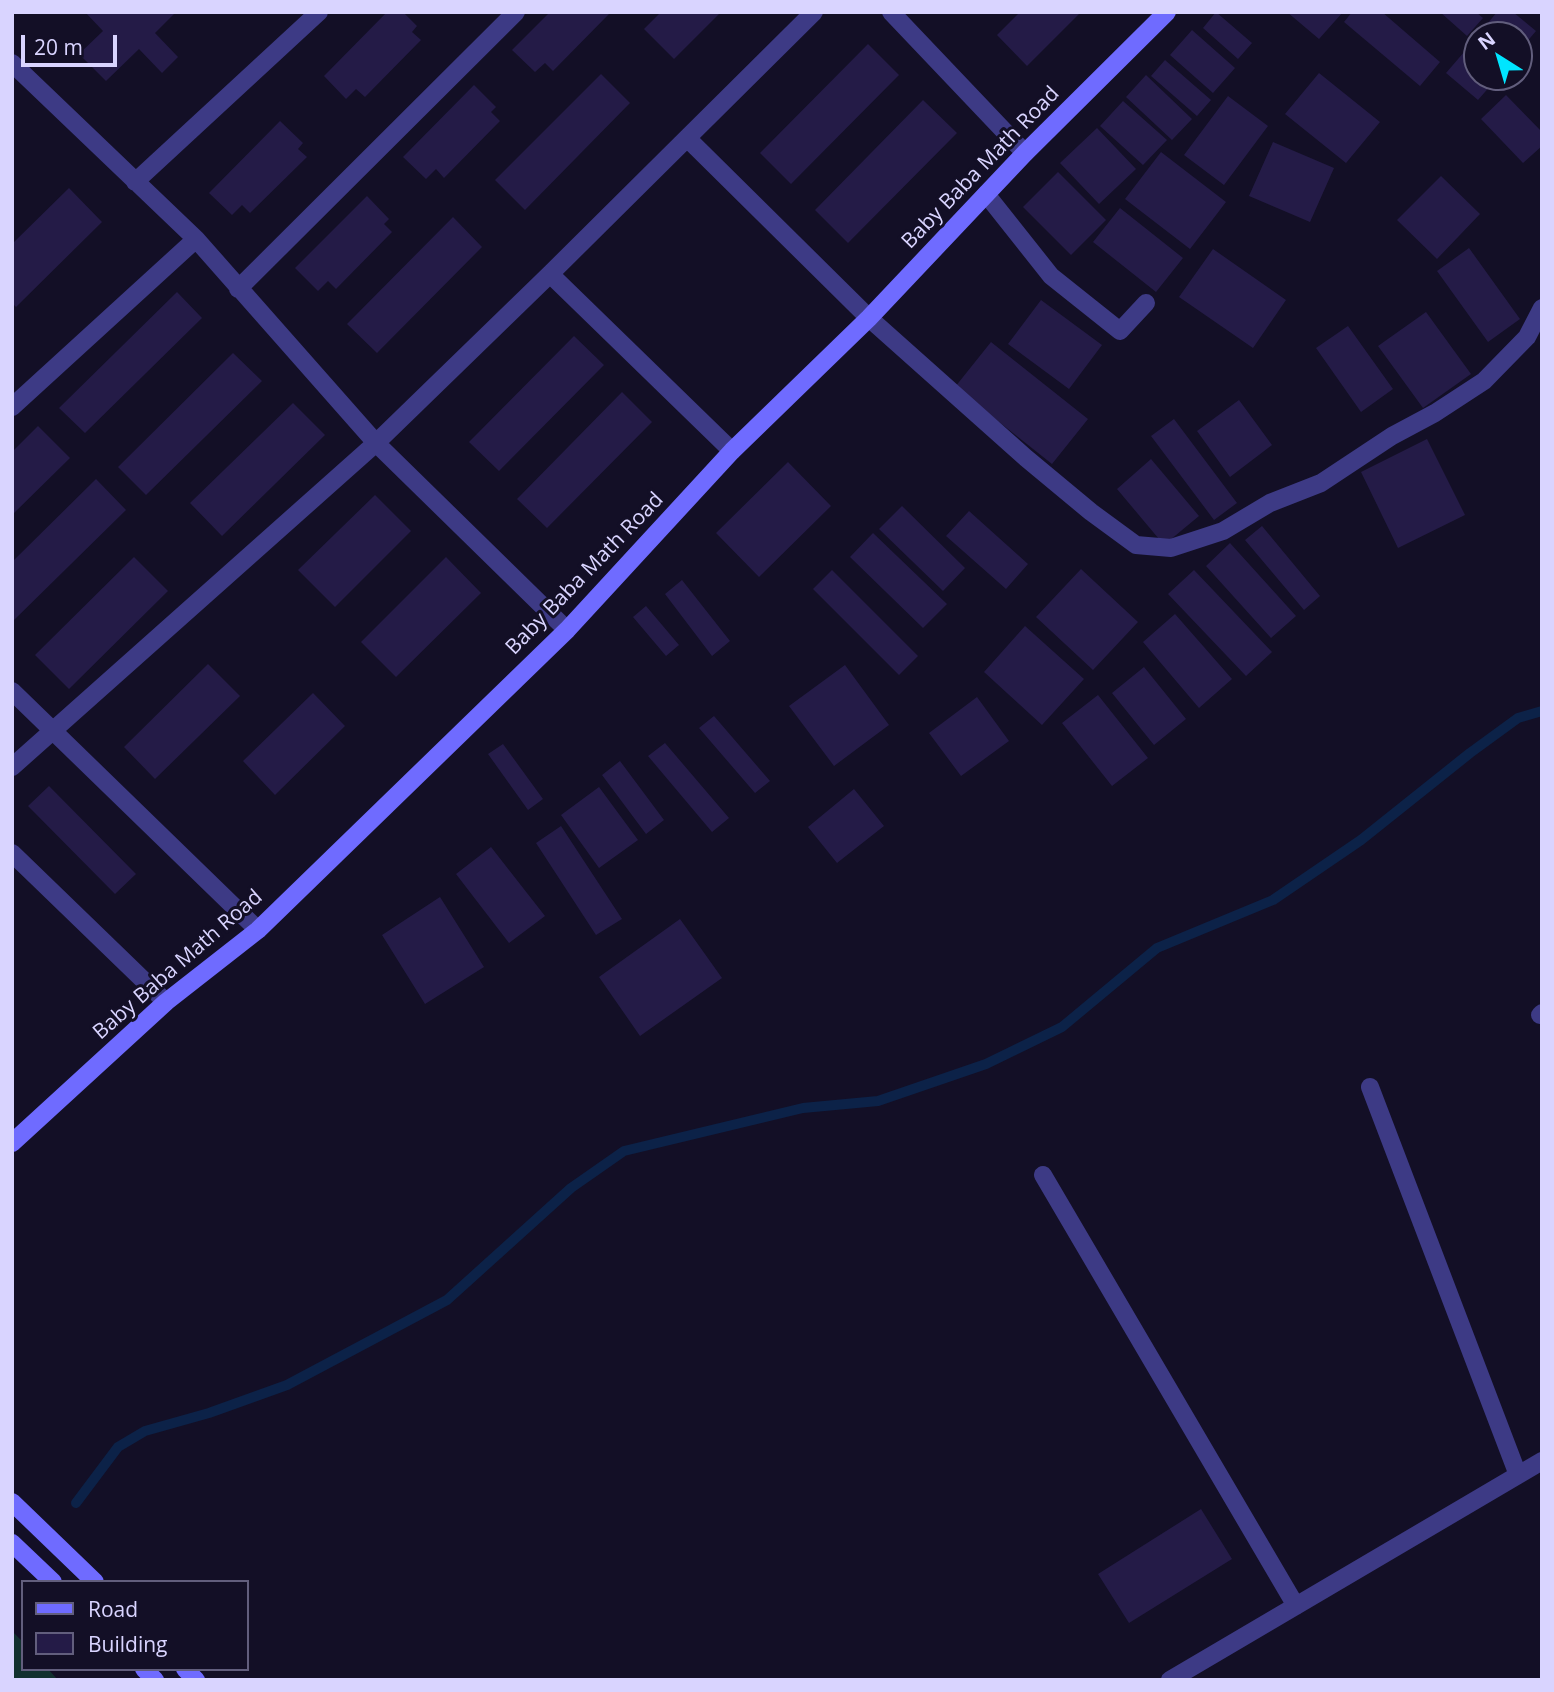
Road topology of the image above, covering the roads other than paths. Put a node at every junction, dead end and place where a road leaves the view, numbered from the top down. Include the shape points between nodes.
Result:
1 (319, 12) edge
2 (516, 12) edge
3 (814, 12) edge
4 (891, 12) edge
5 (1167, 12) edge
6 (12, 62) edge
7 (687, 138) junction
8 (1024, 153) junction
9 (135, 181) junction
10 (986, 194) junction
11 (196, 239) junction
12 (550, 274) junction
13 (238, 289) junction
14 (1146, 303) dead end
15 (1542, 308) edge
16 (869, 318) junction
17 (12, 407) edge
18 (376, 443) junction
19 (733, 451) junction
20 (567, 630) junction
21 (12, 691) edge
22 (54, 730) junction
23 (12, 767) edge
24 (12, 853) edge
25 (258, 930) junction
26 (166, 1002) junction
27 (1370, 1087) dead end
28 (15, 1136) edge
29 (1044, 1175) dead end
30 (1542, 1461) edge
31 (1518, 1475) junction
32 (12, 1502) edge
33 (12, 1543) edge
34 (50, 1580) edge
35 (93, 1580) edge
36 (1296, 1606) junction
37 (1170, 1680) edge

1 - 9 street
2 - 13 street
3 - 7 street
4 - 8 street
5 - 8 street, Baby Baba Math Road
6 - 9 street
7 - 12 street
7 - 16 street
8 - 10 street, Baby Baba Math Road
9 - 11 street
10 - 14 street via 1051,276 1120,331
10 - 16 street, Baby Baba Math Road
11 - 13 street
11 - 17 street
12 - 18 street
12 - 19 street
13 - 18 street
15 - 16 street via 1527,337 1484,381 1435,413 1321,483 1270,503 1223,531 1171,548 1136,545 1091,512
16 - 19 street, Baby Baba Math Road
18 - 20 street
18 - 22 street
19 - 20 street, Baby Baba Math Road
20 - 25 street, Baby Baba Math Road
21 - 22 street
22 - 23 street
22 - 25 street
24 - 26 street
25 - 26 street, Baby Baba Math Road
26 - 28 street, Baby Baba Math Road
27 - 31 street
29 - 36 street
30 - 31 street
31 - 36 street
32 - 35 street
33 - 34 street
36 - 37 street

